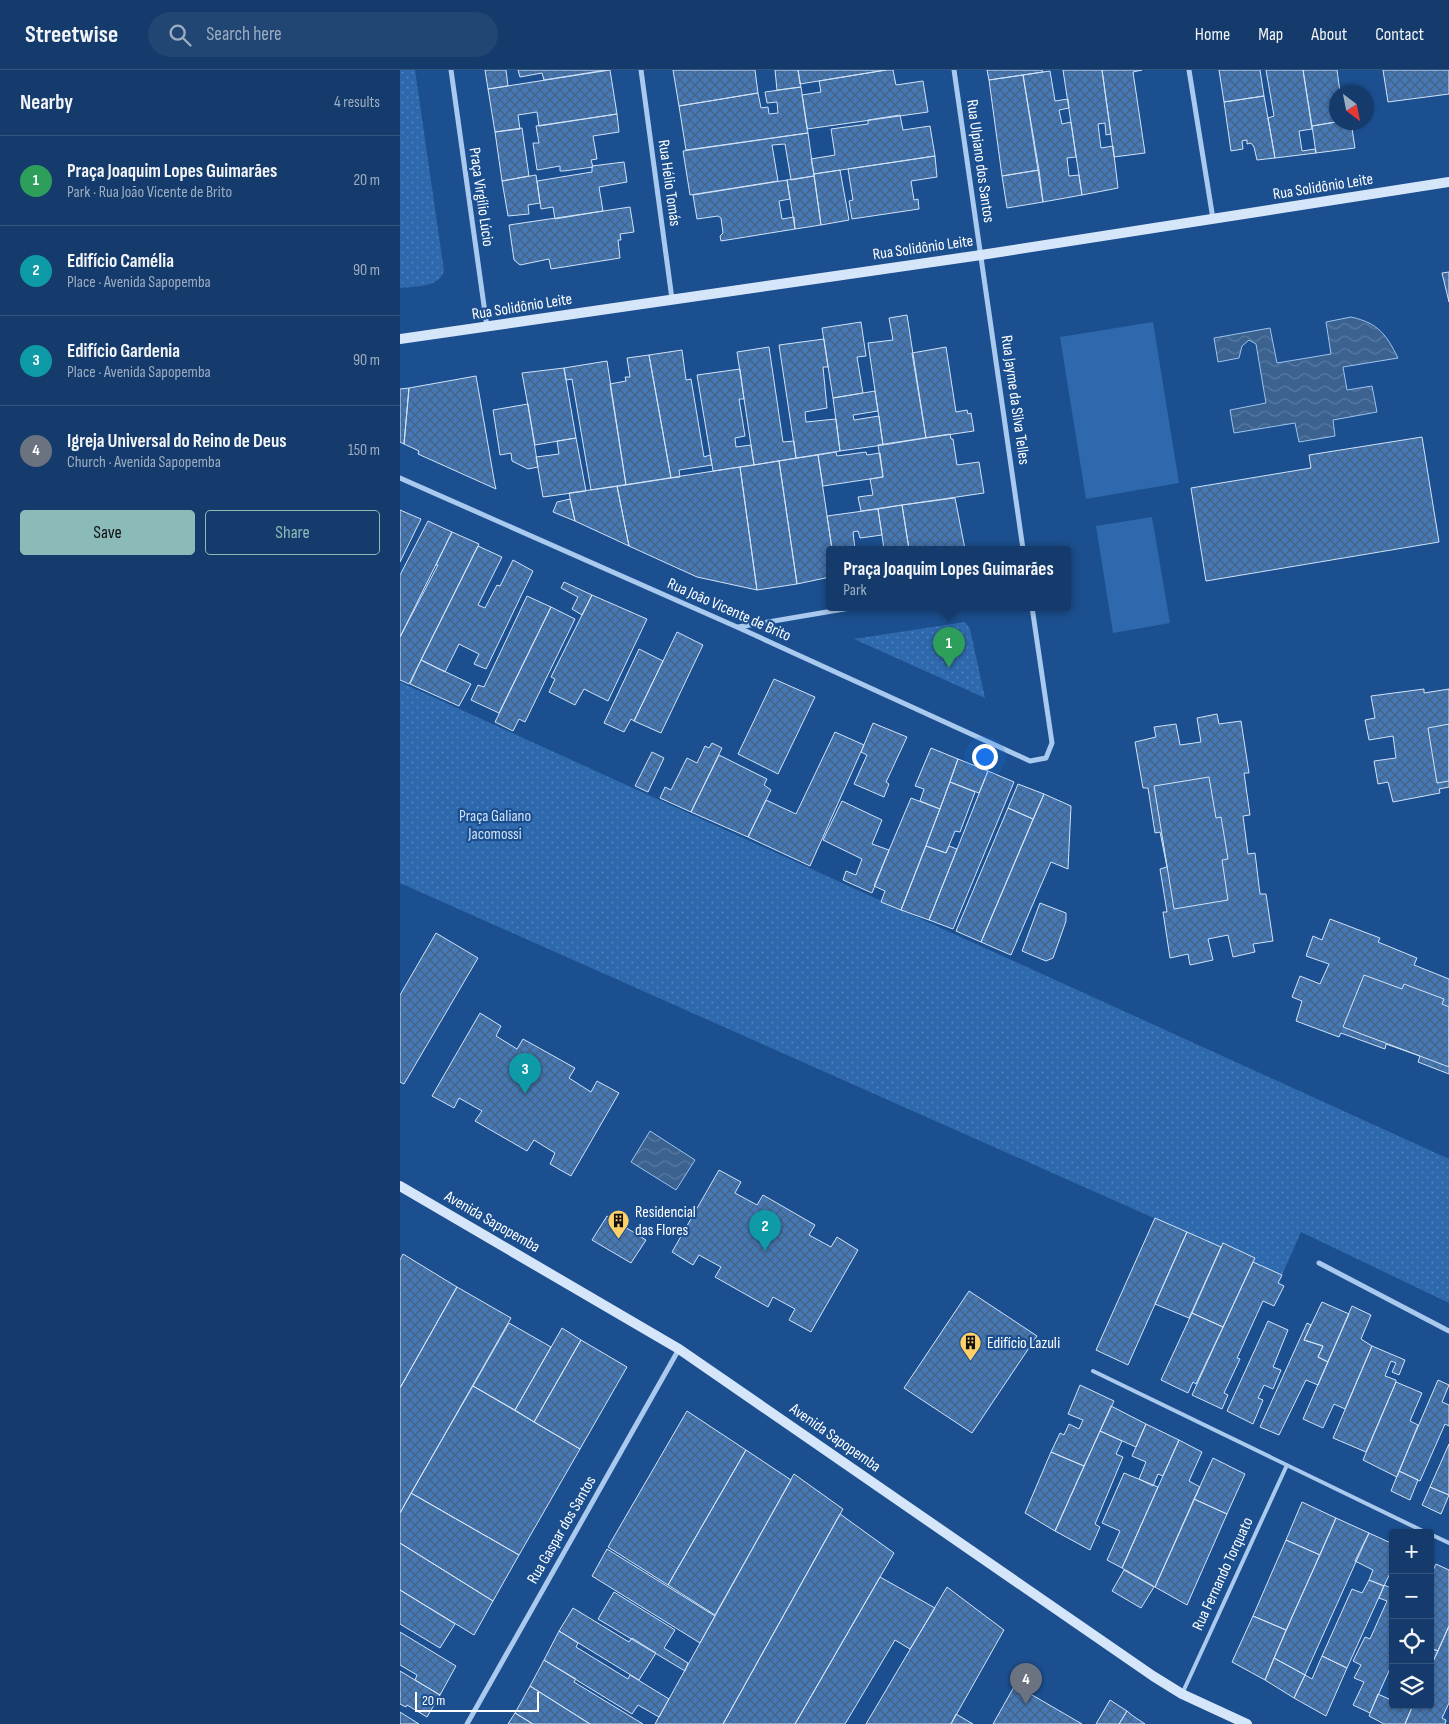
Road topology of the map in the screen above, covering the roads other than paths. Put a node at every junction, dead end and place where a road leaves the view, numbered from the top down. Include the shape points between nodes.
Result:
1 (451, 70) edge
2 (641, 70) edge
3 (954, 70) edge
4 (1189, 70) edge
5 (1449, 182) edge
6 (1212, 219) junction
7 (981, 255) junction
8 (672, 299) junction
9 (487, 327) junction
10 (400, 339) edge
11 (400, 478) edge
12 (1023, 546) edge
13 (832, 611) edge
14 (1033, 611) edge
15 (737, 627) junction
16 (400, 1186) edge
17 (1319, 1263) dead end
18 (1449, 1332) edge
19 (679, 1349) junction
20 (1093, 1371) dead end
21 (1287, 1465) junction
22 (1421, 1529) edge
23 (1434, 1536) edge
24 (1449, 1543) edge
25 (1182, 1694) junction
26 (466, 1724) edge
27 (1247, 1724) edge

1 - 9 street, Praça Virgílio Lúcio
2 - 8 street, Rua Hélio Tomás
3 - 7 street, Rua Ulpiano dos Santos
4 - 6 street
5 - 6 main road, Rua Solidônio Leite
6 - 7 main road, Rua Solidônio Leite
7 - 8 main road, Rua Solidônio Leite
7 - 12 street, Rua Jayme da Silva Telles
8 - 9 main road, Rua Solidônio Leite
9 - 10 main road, Rua Solidônio Leite
11 - 15 street, Rua João Vicente de Brito
13 - 15 street
14 - 15 street, Rua João Vicente de Brito via 1052,743 1046,758 1030,761
16 - 19 main road, Avenida Sapopemba
17 - 18 street
19 - 25 main road, Avenida Sapopemba
19 - 26 street, Rua Gaspar dos Santos
20 - 21 lane
21 - 22 lane
21 - 25 lane, Rua Fernando Torquato
23 - 24 lane
25 - 27 main road, Avenida Sapopemba

